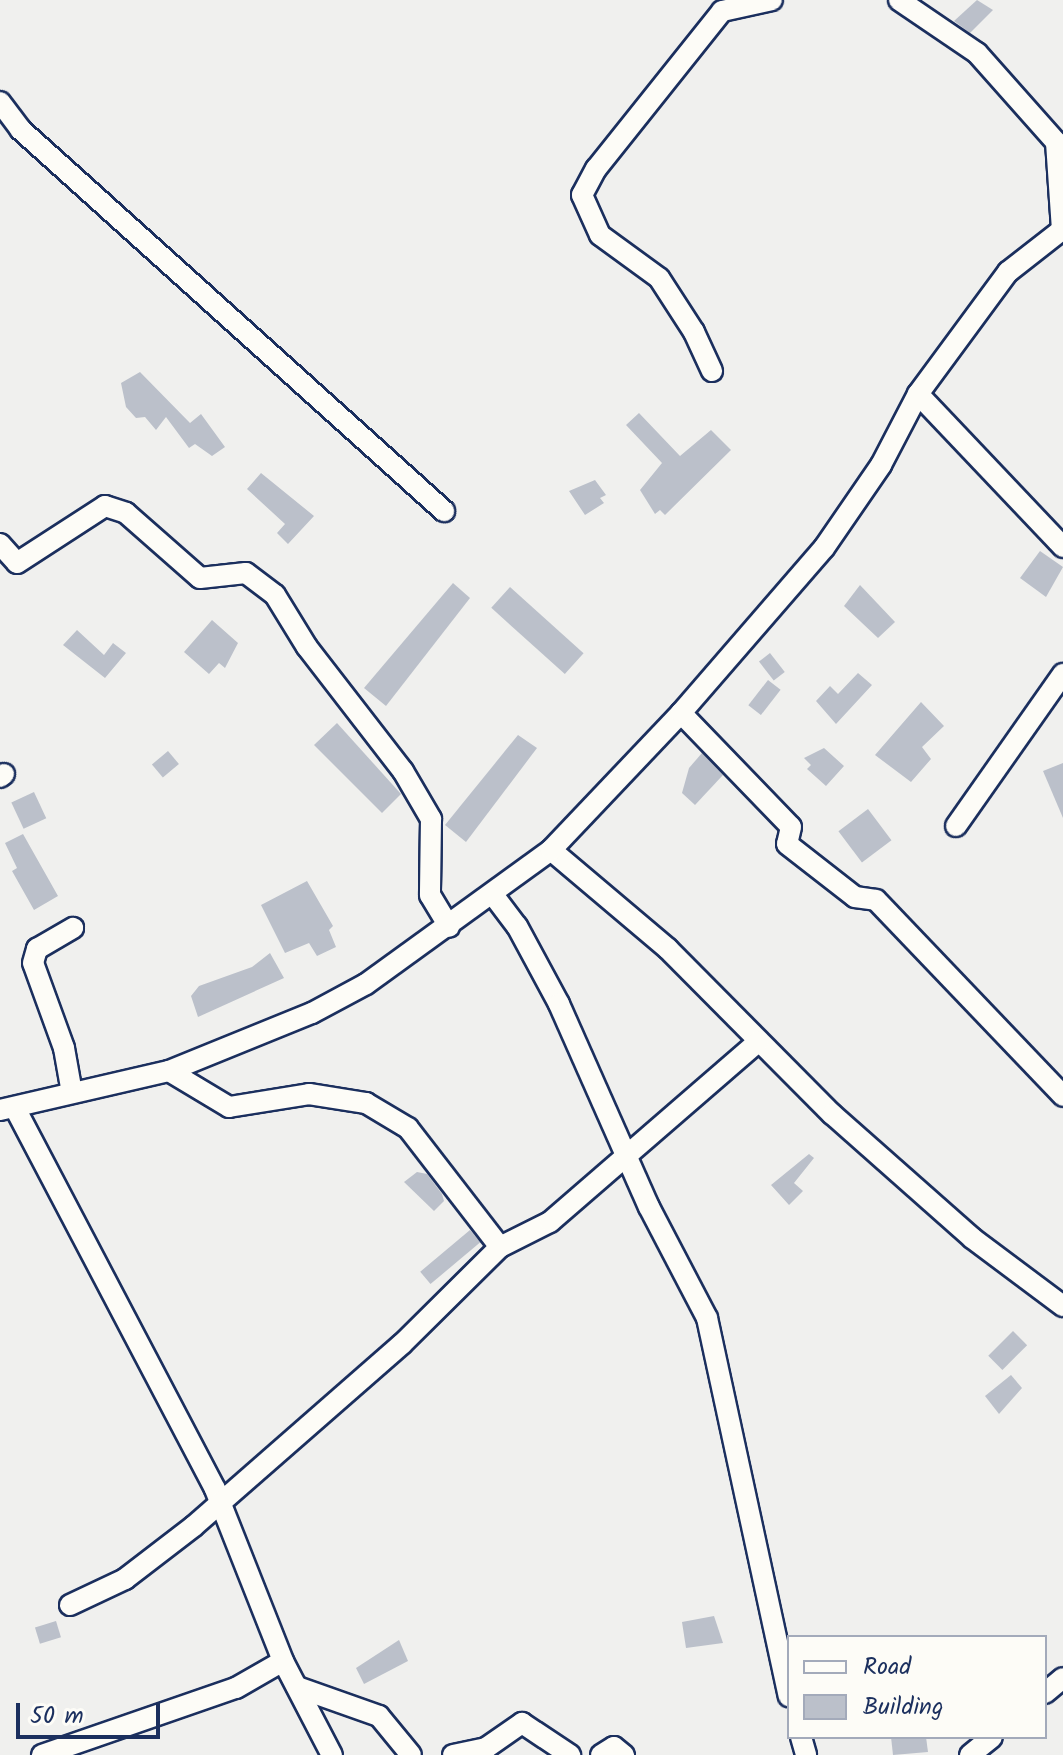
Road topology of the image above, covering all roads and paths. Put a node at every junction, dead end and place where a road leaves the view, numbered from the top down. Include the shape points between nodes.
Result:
1 (772, 0) edge
2 (904, 1) edge
3 (0, 102) edge
4 (1062, 229) edge
5 (712, 371) dead end
6 (918, 394) junction
7 (444, 511) dead end
8 (0, 544) edge
9 (1063, 547) edge
10 (1063, 674) edge
11 (681, 713) junction
12 (956, 826) dead end
13 (551, 850) junction
14 (494, 896) junction
15 (449, 927) junction
16 (73, 928) dead end
17 (759, 1041) junction
18 (169, 1071) junction
19 (72, 1093) junction
20 (1063, 1096) edge
21 (7, 1109) edge
22 (628, 1159) junction
23 (500, 1247) junction
24 (1063, 1306) edge
25 (221, 1503) junction
26 (70, 1605) dead end
27 (283, 1661) junction
28 (1063, 1678) edge
29 (297, 1687) junction
30 (787, 1687) edge
31 (1047, 1691) edge
32 (990, 1739) edge
33 (407, 1754) edge
34 (42, 1755) edge
35 (332, 1755) edge
36 (453, 1755) edge
37 (570, 1755) edge
38 (601, 1755) edge
39 (624, 1755) edge
40 (970, 1755) edge

1 - 5 street via 722,11 596,169 582,195 600,235 659,278
2 - 4 street via 977,53 1056,142
3 - 7 street via 20,129
4 - 6 street via 1008,272
6 - 9 street
6 - 11 street via 881,465 824,548
8 - 15 street via 17,563 105,506 126,513 200,578 246,573 275,595 307,647 403,771 431,819 430,895
10 - 12 street
11 - 13 street
11 - 20 street via 791,827 787,844 855,897 876,900
13 - 14 street
13 - 17 street via 668,949
14 - 15 street
14 - 22 street via 533,955
15 - 18 street via 366,984 312,1013
16 - 19 street via 37,949 33,963 64,1048
17 - 22 street
17 - 24 street via 832,1114 972,1238
18 - 19 street
18 - 23 street via 229,1107 309,1094 366,1103 408,1128
19 - 21 street
21 - 25 street
22 - 23 street via 550,1222
22 - 30 street via 707,1318
23 - 25 street via 402,1344
25 - 26 street via 125,1579
25 - 27 street
27 - 29 street
27 - 34 street via 236,1688
28 - 31 street
29 - 33 street via 379,1716
29 - 35 street
32 - 40 street
36 - 37 street via 486,1748 522,1723
38 - 39 street via 614,1747

